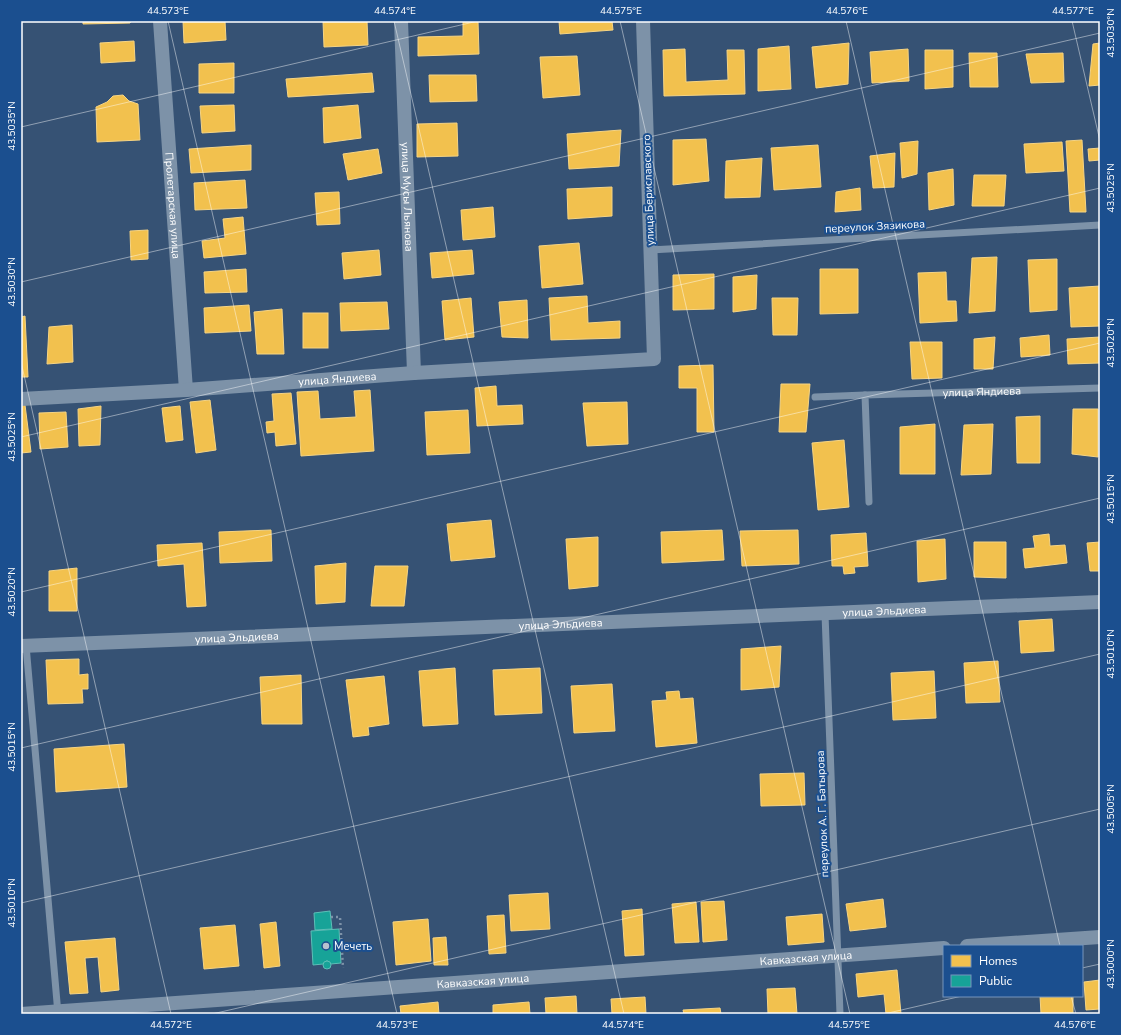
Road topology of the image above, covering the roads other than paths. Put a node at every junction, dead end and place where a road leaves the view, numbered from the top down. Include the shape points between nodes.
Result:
1 (160, 21) edge
2 (401, 21) edge
3 (643, 21) edge
4 (1100, 225) edge
5 (650, 250) junction
6 (654, 359) joint
7 (414, 373) junction
8 (1100, 388) edge
9 (186, 390) junction
10 (864, 395) junction
11 (815, 397) dead end
12 (21, 399) edge
13 (869, 502) dead end
14 (1100, 602) edge
15 (825, 614) junction
16 (24, 646) edge
17 (1100, 937) edge
18 (982, 945) edge
19 (943, 948) edge
20 (839, 955) junction
21 (58, 1013) edge
22 (21, 1014) edge
23 (840, 1014) edge

1 - 9 street, Пролетарская улица
2 - 7 street, улица Мусы Льянова
3 - 5 street, улица Бериславского
4 - 5 lane, переулок Зязикова
5 - 6 street, улица Бериславского
6 - 7 street, улица Яндиева
7 - 9 street, улица Яндиева
8 - 10 lane, улица Яндиева
9 - 12 street, улица Яндиева
10 - 11 lane, улица Яндиева
10 - 13 lane
14 - 15 street, улица Эльдиева
15 - 16 street, улица Эльдиева
15 - 20 lane, переулок А. Г. Батырова
16 - 21 lane
17 - 18 street
19 - 20 street, Кавказская улица
20 - 21 street, Кавказская улица
20 - 23 lane, переулок А. Г. Батырова
21 - 22 street, Кавказская улица

